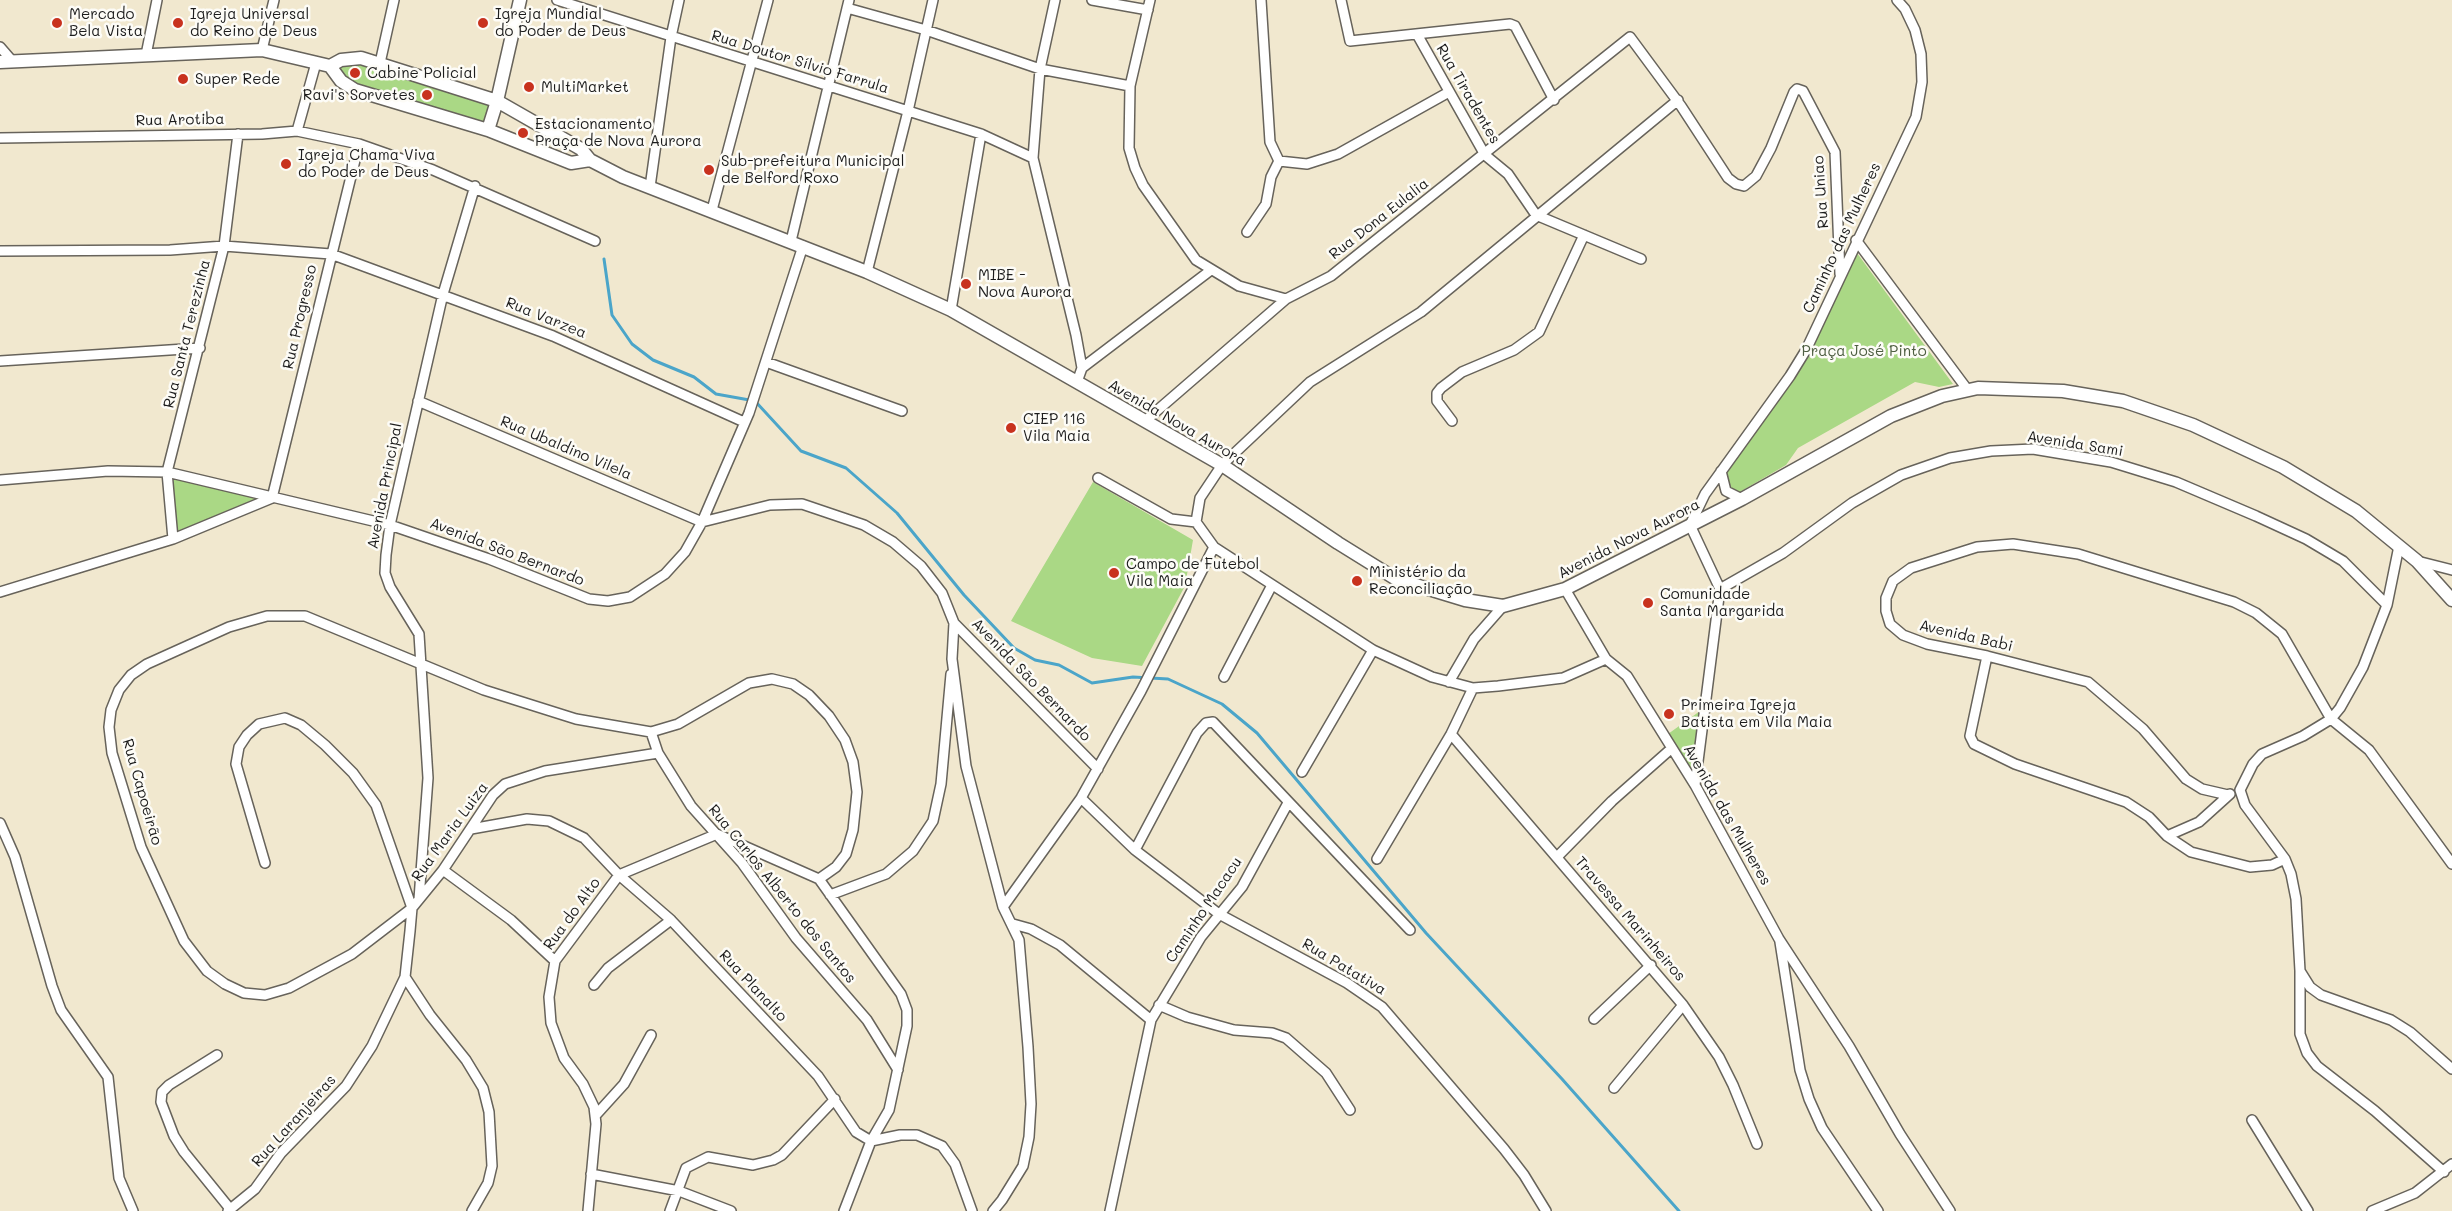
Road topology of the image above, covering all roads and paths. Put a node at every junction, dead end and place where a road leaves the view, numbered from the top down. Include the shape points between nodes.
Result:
1 (157, 0) edge
2 (274, 0) edge
3 (394, 0) edge
4 (519, 0) edge
5 (556, 0) edge
6 (679, 0) edge
7 (768, 0) edge
8 (933, 0) edge
9 (1055, 0) edge
10 (1092, 0) edge
11 (1260, 0) edge
12 (1341, 0) edge
13 (1897, 0) edge
14 (848, 4) edge
15 (1149, 5) edge
16 (926, 30) junction
17 (1418, 36) junction
18 (671, 37) junction
19 (0, 47) edge
20 (262, 50) junction
21 (146, 56) junction
22 (6, 62) edge
23 (316, 63) junction
24 (380, 63) junction
25 (753, 64) junction
26 (330, 66) junction
27 (1040, 69) junction
28 (1130, 86) junction
29 (830, 88) junction
30 (1449, 92) junction
31 (1554, 100) junction
32 (1678, 100) junction
33 (498, 101) junction
34 (908, 111) junction
35 (488, 130) junction
36 (297, 131) junction
37 (981, 134) junction
38 (238, 135) junction
39 (0, 138) edge
40 (359, 144) junction
41 (1485, 155) junction
42 (1033, 158) junction
43 (590, 160) junction
44 (1278, 161) junction
45 (475, 186) junction
46 (650, 187) junction
47 (712, 210) junction
48 (1536, 215) junction
49 (1247, 232) dead end
50 (1584, 235) junction
51 (1856, 240) junction
52 (595, 241) dead end
53 (797, 244) junction
54 (224, 246) junction
55 (0, 251) edge
56 (331, 254) junction
57 (1641, 259) dead end
58 (1211, 270) junction
59 (867, 272) junction
60 (1840, 274) junction
61 (443, 294) junction
62 (1286, 299) junction
63 (951, 310) junction
64 (200, 348) junction
65 (0, 361) edge
66 (766, 362) junction
67 (1082, 368) junction
68 (1077, 382) junction
69 (1967, 389) junction
70 (418, 401) junction
71 (902, 411) dead end
72 (1145, 421) junction
73 (1452, 421) dead end
74 (744, 422) junction
75 (1222, 465) junction
76 (1721, 471) junction
77 (167, 472) junction
78 (1098, 478) dead end
79 (0, 480) edge
80 (272, 498) junction
81 (1742, 499) junction
82 (702, 522) junction
83 (1196, 522) junction
84 (390, 525) junction
85 (1690, 525) junction
86 (173, 539) junction
87 (2399, 546) junction
88 (1214, 547) junction
89 (2417, 561) junction
90 (2452, 570) edge
91 (1272, 585) junction
92 (1565, 589) junction
93 (1720, 589) junction
94 (0, 592) edge
95 (2452, 600) edge
96 (2387, 605) junction
97 (1503, 606) junction
98 (954, 622) junction
99 (1373, 650) junction
100 (1987, 656) junction
101 (952, 659) junction
102 (1606, 659) junction
103 (419, 665) junction
104 (1224, 677) dead end
105 (1449, 682) junction
106 (1473, 688) junction
107 (2331, 719) junction
108 (651, 732) junction
109 (1451, 734) junction
110 (1672, 748) junction
111 (658, 753) junction
112 (1098, 769) junction
113 (1302, 772) dead end
114 (1695, 785) junction
115 (2240, 789) junction
116 (2228, 795) junction
117 (1082, 798) junction
118 (1288, 803) junction
119 (0, 824) edge
120 (471, 829) junction
121 (717, 834) junction
122 (2167, 836) junction
123 (1135, 850) junction
124 (1557, 857) junction
125 (1377, 859) dead end
126 (2285, 859) junction
127 (265, 863) dead end
128 (2452, 864) edge
129 (443, 870) junction
130 (619, 875) junction
131 (819, 879) junction
132 (830, 895) junction
133 (419, 899) junction
134 (412, 908) junction
135 (1004, 908) junction
136 (1219, 914) junction
137 (671, 920) junction
138 (1013, 924) junction
139 (1410, 930) dead end
140 (1779, 939) junction
141 (555, 961) junction
142 (1651, 965) junction
143 (2300, 971) junction
144 (405, 977) junction
145 (594, 985) dead end
146 (1159, 1005) junction
147 (1683, 1005) junction
148 (1594, 1019) dead end
149 (1151, 1020) junction
150 (651, 1035) dead end
151 (217, 1055) dead end
152 (2452, 1069) edge
153 (898, 1070) junction
154 (1614, 1088) dead end
155 (835, 1099) junction
156 (1350, 1110) dead end
157 (595, 1116) junction
158 (2252, 1120) dead end
159 (872, 1141) junction
160 (1757, 1144) dead end
161 (2452, 1164) edge
162 (2444, 1172) junction
163 (591, 1173) junction
164 (679, 1191) junction
165 (230, 1210) edge
166 (133, 1211) edge
167 (472, 1211) edge
168 (588, 1211) edge
169 (670, 1211) edge
170 (731, 1211) edge
171 (844, 1211) edge
172 (972, 1211) edge
173 (993, 1211) edge
174 (1110, 1211) edge
175 (1546, 1211) edge
176 (1878, 1211) edge
177 (1950, 1211) edge
178 (2308, 1211) edge
179 (2372, 1211) edge

1 - 21 street
2 - 20 street
3 - 24 street
4 - 33 street
5 - 18 street, Rua Doutor Sílvio Farrula
6 - 18 street
7 - 25 street
8 - 16 street
9 - 27 street
10 - 15 street
11 - 44 street via 1270,142
12 - 17 street via 1350,42
13 - 51 street, Caminho das Mulheres via 1915,30 1922,82 1916,117
14 - 16 street
14 - 29 street, Avenida São Bernardo
15 - 28 street
16 - 27 street
16 - 34 street
17 - 30 street, Rua Tiradentes
17 - 31 street via 1512,25
18 - 25 street, Rua Doutor Sílvio Farrula
18 - 46 street
19 - 22 street
20 - 21 street, Avenida Nova Aurora
20 - 23 street, Avenida Nova Aurora
21 - 22 street, Avenida Nova Aurora
23 - 26 street, Avenida Nova Aurora
23 - 36 street
24 - 26 street, Avenida Nova Aurora via 351,58
24 - 33 street, Avenida Nova Aurora
25 - 29 street, Rua Doutor Sílvio Farrula
25 - 47 street
26 - 35 street, Avenida Nova Aurora via 341,81 355,90
27 - 28 street
27 - 42 street
28 - 58 street via 1129,148 1135,168 1196,260
29 - 34 street, Rua Doutor Sílvio Farrula
29 - 53 street, Avenida São Bernardo
30 - 41 street, Rua Tiradentes
30 - 44 street via 1338,154 1307,164
31 - 32 street, Rua Dona Eulalia via 1630,37
31 - 41 street, Rua Dona Eulalia
32 - 48 street
32 - 60 street, Rua Uniao via 1728,178 1744,186 1756,176 1772,148 1794,92 1800,89 1835,152
33 - 35 street
33 - 43 street, Avenida Nova Aurora via 581,149
34 - 37 street, Rua Doutor Sílvio Farrula
34 - 59 street
35 - 43 street, Avenida Nova Aurora via 571,163
36 - 38 street, Rua Arotiba
36 - 40 street, Rua Arotiba
37 - 42 street, Rua Doutor Sílvio Farrula
37 - 63 street
38 - 39 street, Rua Arotiba
38 - 54 street, Rua Santa Terezinha
40 - 45 street, Rua Arotiba
40 - 56 street, Rua Progresso
41 - 48 street, Rua Tiradentes via 1508,174
41 - 62 street, Rua Dona Eulalia via 1331,276
42 - 67 street
43 - 46 street, Avenida Nova Aurora
44 - 49 street via 1270,177 1266,204
45 - 52 street, Rua Arotiba
45 - 61 street, Avenida Principal
46 - 47 street, Avenida Nova Aurora
47 - 53 street, Avenida Nova Aurora
48 - 50 street
48 - 75 street via 1420,312 1310,382
50 - 57 street
50 - 73 street via 1539,332 1514,350 1462,372 1437,393 1437,401
51 - 60 street, Caminho das Mulheres
51 - 69 street
53 - 59 street, Avenida Nova Aurora
53 - 66 street, Avenida São Bernardo
54 - 55 street, Rua Varzea
54 - 56 street, Rua Varzea
54 - 64 street, Rua Santa Terezinha
56 - 61 street, Rua Varzea
56 - 80 street, Rua Progresso
58 - 62 street via 1239,286
58 - 67 street
59 - 63 street, Avenida Nova Aurora
60 - 76 street, Caminho das Mulheres via 1822,319 1790,376
61 - 70 street, Avenida Principal
61 - 74 street, Rua Varzea via 553,336
62 - 72 street, Rua Dona Eulalia
63 - 68 street, Avenida Nova Aurora
64 - 65 street
64 - 77 street, Rua Santa Terezinha
66 - 71 street
66 - 74 street, Avenida São Bernardo
67 - 68 street
68 - 72 street, Avenida Nova Aurora
69 - 81 street, Avenida Nova Aurora via 1891,416
69 - 87 street, Avenida Nova Aurora via 2063,391 2123,401 2193,425 2312,484 2356,511
70 - 82 street, Rua Ubaldino Vilela
70 - 84 street, Avenida Principal
72 - 75 street, Avenida Nova Aurora
74 - 82 street, Avenida São Bernardo
75 - 83 street via 1200,498
75 - 97 street, Avenida Nova Aurora via 1396,579 1465,600
76 - 81 street via 1726,491
76 - 85 street, Caminho das Mulheres
77 - 79 street, Avenida São Bernardo via 108,471
77 - 80 street, Avenida São Bernardo
77 - 86 street, Rua Santa Terezinha
78 - 83 street via 1171,519
80 - 84 street, Avenida São Bernardo
80 - 86 street
81 - 85 street, Avenida Nova Aurora
82 - 84 street, Avenida São Bernardo via 685,552 664,574 630,597 608,601 589,599
82 - 98 street, Avenida São Bernardo via 770,505 802,504 832,513 893,542 907,554 942,593
83 - 88 street
84 - 103 street, Avenida Principal via 385,573 419,634
85 - 92 street, Avenida Nova Aurora
85 - 93 street
86 - 94 street
87 - 89 street, Avenida Nova Aurora
87 - 96 street
88 - 91 street
88 - 112 street
89 - 90 street
89 - 95 street, Avenida Nova Aurora
91 - 99 street
91 - 104 street
92 - 97 street, Avenida Nova Aurora
92 - 102 street, Avenida das Mulheres
93 - 96 street, Avenida Sami via 1784,553 1852,503 1901,475 1950,458 2033,449 2110,462 2176,482 2256,516 2343,561
93 - 114 street
96 - 107 street via 2362,667
97 - 105 street via 1474,639
98 - 101 street
98 - 112 street, Avenida São Bernardo
99 - 105 street
99 - 113 street
100 - 107 street, Avenida Babi via 1927,644 1904,635 1890,624 1886,598 1893,581 1911,568 1977,547 2013,544 2078,554 2234,602 2256,613 2282,634
100 - 116 street, Avenida Babi via 2088,682 2142,729 2186,779 2202,789
100 - 122 street via 1971,741 2015,764 2140,810
101 - 132 street via 941,784 933,821 913,851 886,874
101 - 135 street via 966,766
102 - 106 street via 1563,678
102 - 110 street, Avenida das Mulheres via 1626,676
103 - 108 street, Rua Capoeirão via 576,719
103 - 133 street, Avenida Principal via 428,778
103 - 134 street, Rua Capoeirão via 324,622 305,616 267,615 229,627 131,675 119,690 109,727 112,753 141,847 171,917 207,971 225,984 244,993 265,995 289,988 352,954
105 - 106 street
106 - 109 street
107 - 115 street via 2262,754
107 - 128 street via 2369,750
108 - 111 street, Rua Carlos Alberto dos Santos
108 - 131 street via 678,724 749,683 772,679 793,684 809,695 845,740 857,792 854,830 846,854
109 - 124 street, Travessa Marinheiros
109 - 125 street
110 - 114 street, Avenida das Mulheres
110 - 124 street
111 - 120 street, Rua Maria Luiza via 520,778 492,795
111 - 121 street, Rua Carlos Alberto dos Santos via 692,806
112 - 117 street
114 - 140 street, Avenida das Mulheres
115 - 116 street
115 - 126 street via 2245,805
116 - 122 street via 2199,822
117 - 123 street, Rua Patativa
117 - 135 street
118 - 123 street via 1220,727 1206,723
118 - 136 street, Caminho Macacu via 1242,886
118 - 139 street
119 - 166 street via 15,857 61,1010 108,1077 119,1179
120 - 129 street, Rua Maria Luiza
120 - 130 street, Rua Planalto via 527,819 549,821 584,838
121 - 130 street, Rua do Alto
121 - 131 street
121 - 153 street, Rua Carlos Alberto dos Santos via 796,938 867,1020
122 - 126 street via 2191,852 2250,867
123 - 136 street, Rua Patativa
124 - 142 street, Travessa Marinheiros
126 - 143 street via 2296,899
127 - 134 street via 236,764 239,747 259,724 285,718 326,745 376,805
129 - 133 street, Rua Maria Luiza
129 - 141 street via 511,920
130 - 137 street, Rua Planalto
130 - 141 street, Rua do Alto
131 - 132 street
132 - 153 street via 901,994 907,1026
133 - 134 street, Rua Maria Luiza
134 - 144 street, Rua Laranjeiras
135 - 138 street
136 - 146 street, Caminho Macacu
136 - 175 street, Rua Patativa via 1347,982 1382,1007 1524,1175
137 - 145 street via 613,963
137 - 155 street, Rua Planalto via 818,1076
138 - 149 street via 1031,928 1060,945
138 - 173 street via 1022,955 1031,1104 1029,1137 1023,1166
140 - 176 street, Avenida das Mulheres via 1800,1070 1809,1099 1822,1128
140 - 177 street, Avenida das Mulheres
141 - 157 street, Rua do Alto via 549,997 551,1023 564,1058 583,1084
142 - 147 street, Travessa Marinheiros
142 - 148 street
143 - 152 street via 2310,987 2321,995 2391,1020
143 - 162 street via 2300,1034 2307,1053 2317,1066
144 - 165 street, Rua Laranjeiras via 372,1046 346,1086 282,1153 255,1189
144 - 167 street via 483,1088 493,1141 492,1166 488,1183
146 - 149 street, Caminho Macacu
146 - 156 street via 1234,1030 1286,1038 1326,1073
147 - 154 street
147 - 160 street, Travessa Marinheiros via 1719,1057
149 - 174 street, Caminho Macacu
150 - 157 street via 624,1084
151 - 165 street via 169,1085 162,1092 161,1102 184,1152
153 - 159 street via 889,1110
155 - 159 street, Rua Planalto via 856,1132
155 - 164 street via 782,1155 753,1165 708,1157 686,1168
157 - 163 street, Rua do Alto
158 - 178 street
159 - 171 street
159 - 172 street via 917,1135 942,1146 955,1164
161 - 162 street
162 - 179 street via 2415,1193
163 - 164 street
163 - 168 street, Rua do Alto
164 - 169 street
164 - 170 street

